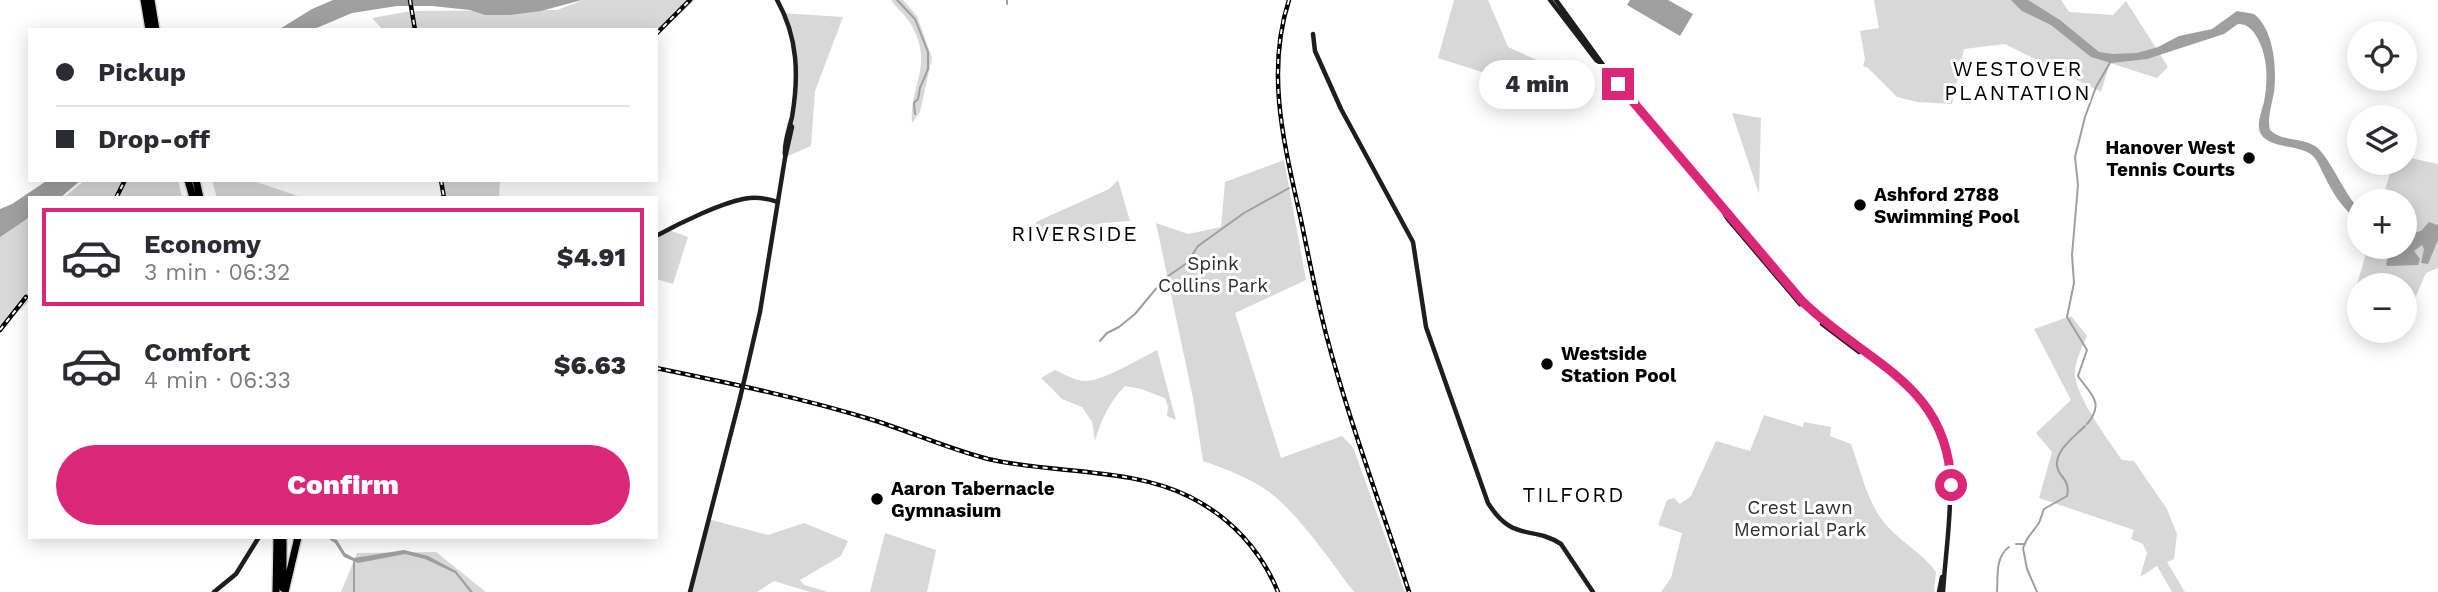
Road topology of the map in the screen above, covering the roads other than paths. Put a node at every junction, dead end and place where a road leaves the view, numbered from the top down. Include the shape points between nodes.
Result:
1 (144, 0) edge
2 (150, 0) edge
3 (777, 0) edge
4 (1550, 0) edge
5 (1556, 0) edge
6 (149, 28) edge
7 (156, 28) edge
8 (1313, 34) dead end
9 (1601, 63) junction
10 (778, 202) junction
11 (658, 235) edge
12 (258, 539) edge
13 (274, 539) edge
14 (283, 539) edge
15 (297, 539) edge
16 (214, 592) edge
17 (275, 592) edge
18 (284, 592) edge
19 (690, 592) edge
20 (1593, 592) edge
21 (1941, 592) edge

1 - 6 highway
2 - 7 highway
3 - 10 main road via 796,55 796,86
4 - 9 main road
5 - 9 main road
8 - 20 main road via 1315,51 1337,101 1413,242 1426,327 1488,503 1513,529 1561,544
9 - 21 main road via 1809,308 1921,398 1943,439 1951,475
10 - 11 main road via 740,200
10 - 19 main road, bridge via 760,312
12 - 16 main road via 236,575
13 - 17 highway
14 - 18 highway
15 - 18 highway

